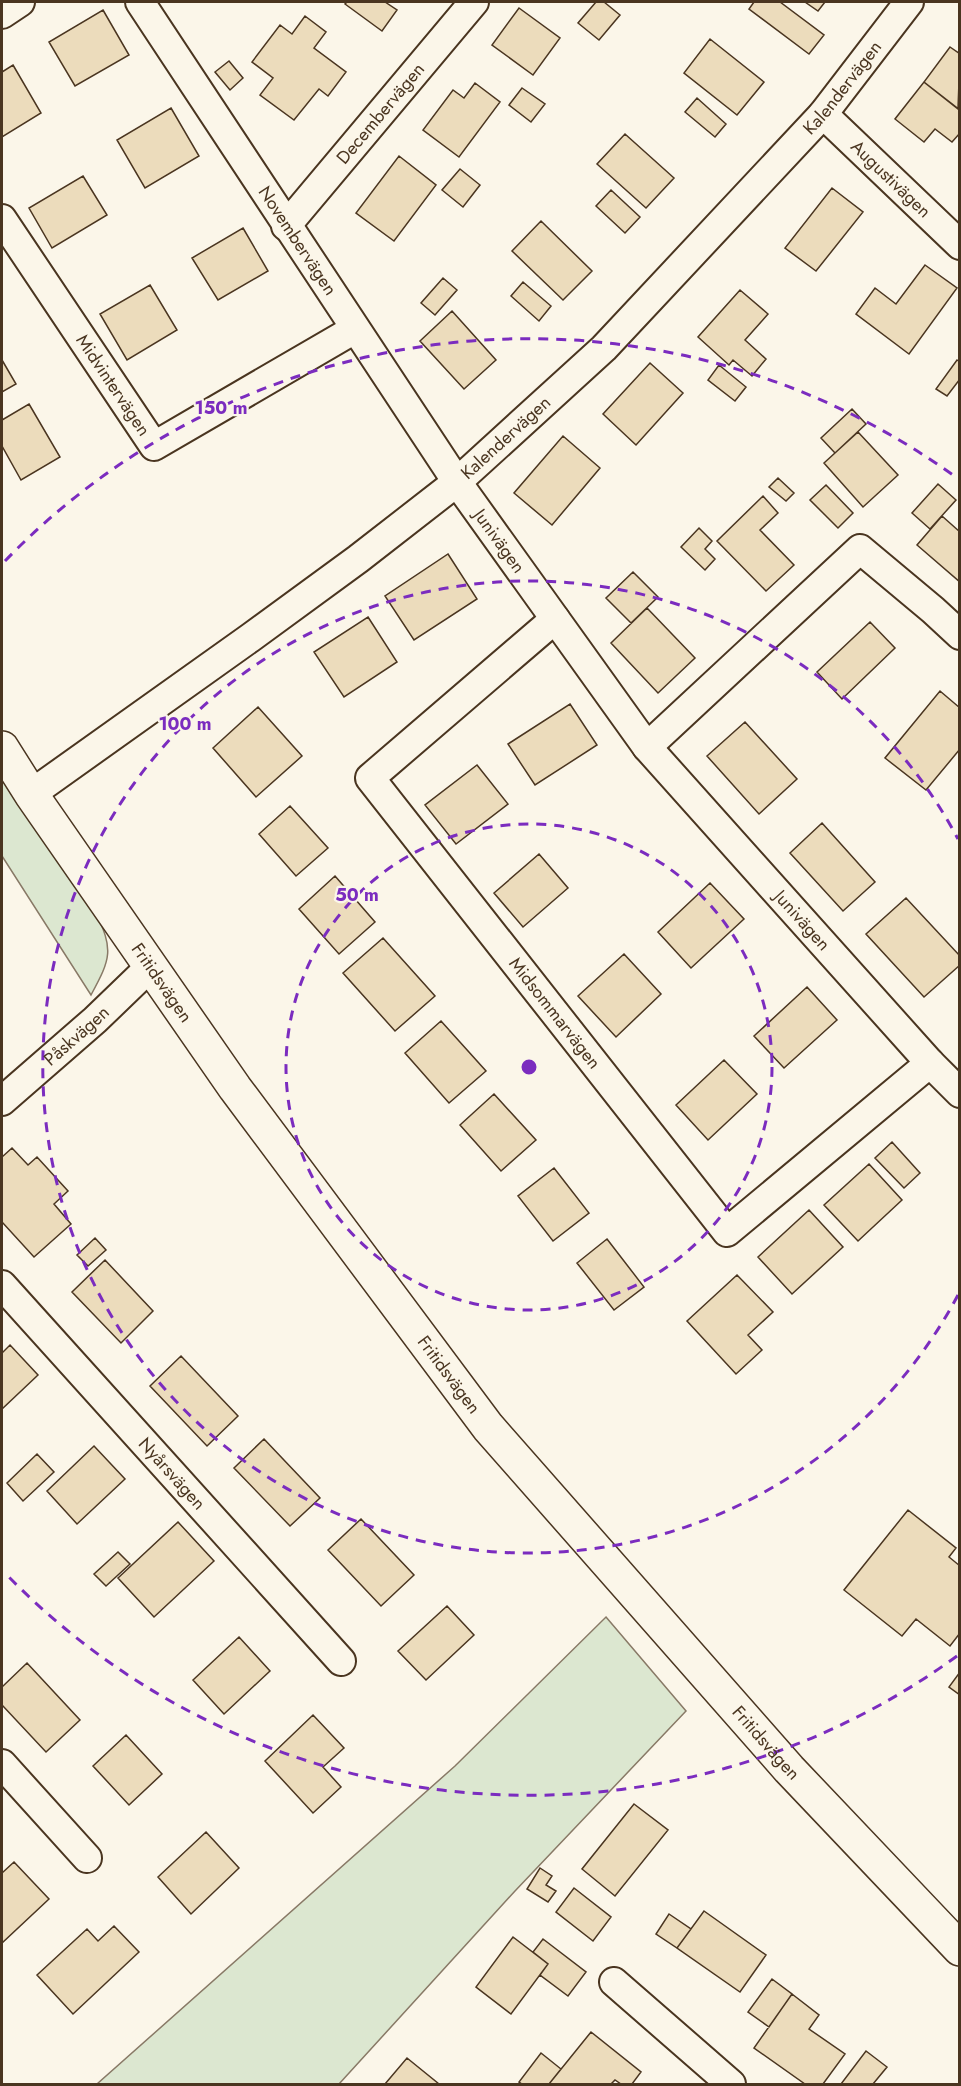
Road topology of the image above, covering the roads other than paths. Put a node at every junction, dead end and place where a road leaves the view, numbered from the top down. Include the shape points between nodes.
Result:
1 (20, 2) edge
2 (140, 2) edge
3 (474, 2) edge
4 (909, 2) edge
5 (2, 14) edge
6 (823, 114) junction
7 (2, 219) edge
8 (286, 226) junction
9 (960, 245) edge
10 (355, 329) junction
11 (457, 482) junction
12 (555, 619) junction
13 (960, 635) edge
14 (647, 747) junction
15 (2, 748) edge
16 (31, 794) junction
17 (150, 967) junction
18 (930, 1063) junction
19 (960, 1093) edge
20 (2, 1101) edge
21 (2, 1285) edge
22 (341, 1661) dead end
23 (2, 1764) edge
24 (87, 1858) dead end
25 (960, 1949) edge
26 (614, 1982) dead end
27 (731, 2085) edge

1 - 5 street
2 - 8 street, Novembervägen
3 - 8 street, Decembervägen
4 - 6 street, Kalendervägen
6 - 9 street, Augustivägen
6 - 11 street, Kalendervägen via 603,348
7 - 10 street, Midvintervägen via 154,446
8 - 10 street, Novembervägen
10 - 11 street, Novembervägen
11 - 12 street, Junivägen
11 - 16 street, Kalendervägen via 358,559
12 - 14 street, Junivägen
12 - 18 street, Midsommarvägen via 370,778 727,1232
13 - 14 street via 860,549
14 - 18 street, Junivägen
15 - 16 street, Fritidsvägen
16 - 17 street, Fritidsvägen
17 - 20 street, Påskvägen
17 - 25 street, Fritidsvägen via 235,1088 488,1427 789,1769
18 - 19 street, Junivägen
21 - 22 street, Nyårsvägen
23 - 24 street
26 - 27 street

